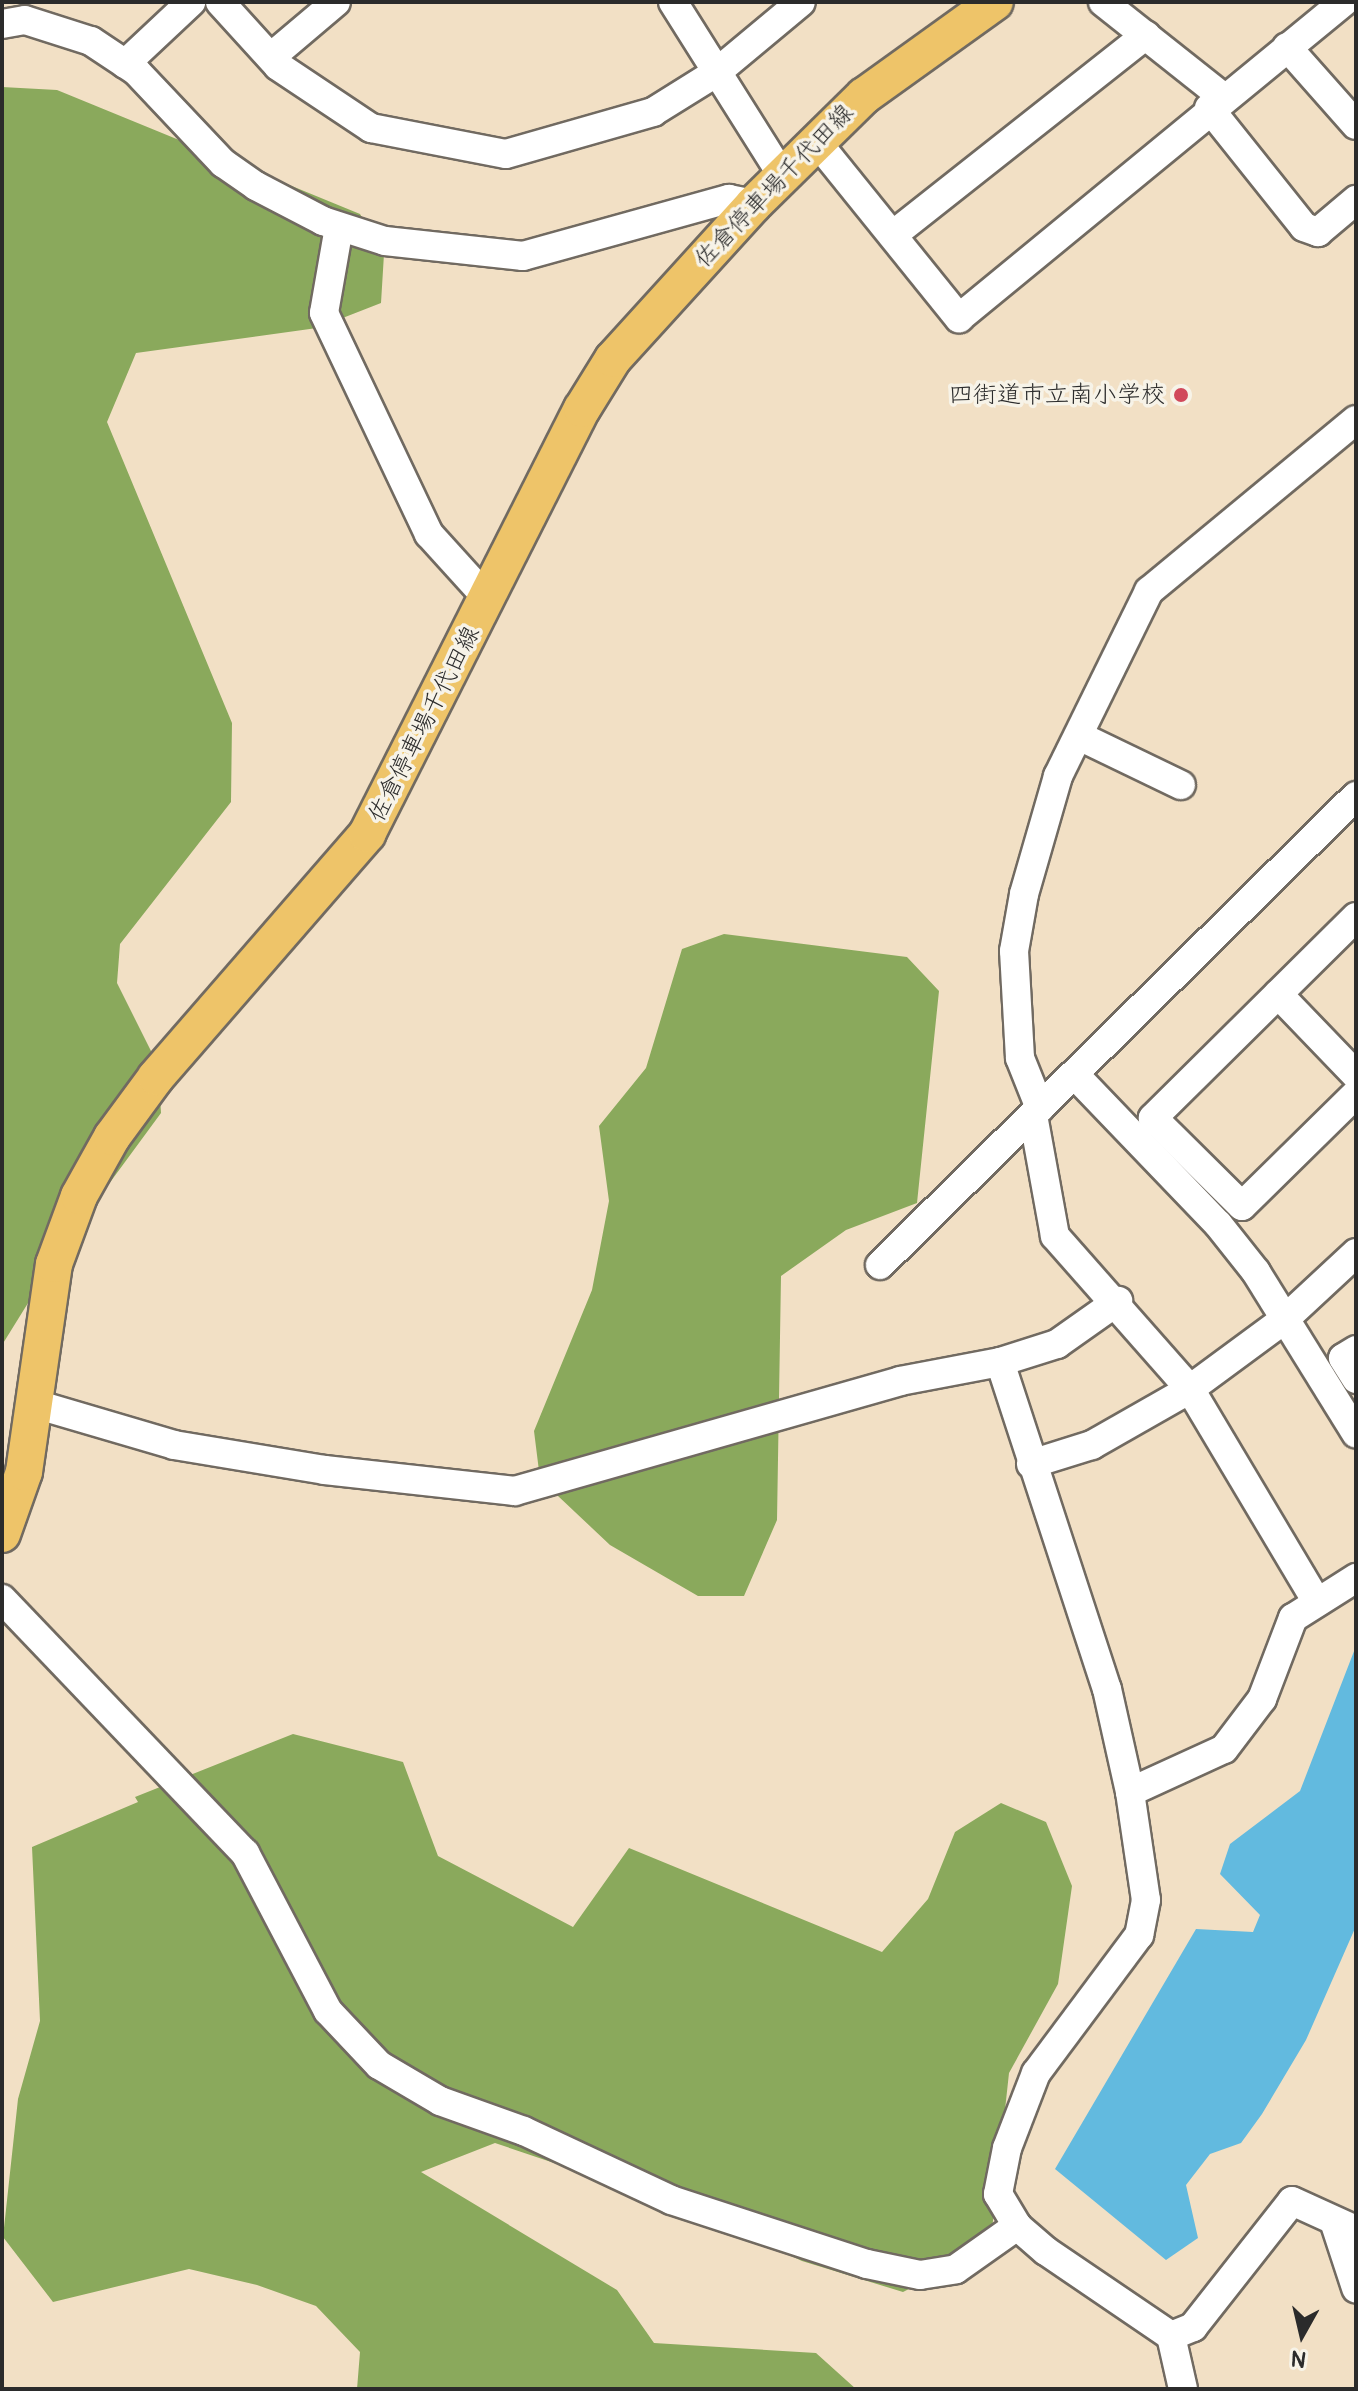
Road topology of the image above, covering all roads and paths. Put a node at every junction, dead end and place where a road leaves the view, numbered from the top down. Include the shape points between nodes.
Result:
1 (191, 2) edge
2 (220, 2) edge
3 (336, 2) edge
4 (673, 2) edge
5 (801, 2) edge
6 (995, 2) edge
7 (1103, 2) edge
8 (1344, 2) edge
9 (2, 24) edge
10 (1146, 35) junction
11 (1287, 47) junction
12 (271, 57) junction
13 (125, 64) junction
14 (717, 72) junction
15 (1216, 103) junction
16 (1356, 125) edge
17 (816, 141) junction
18 (782, 175) junction
19 (754, 204) junction
20 (1353, 209) edge
21 (339, 227) junction
22 (894, 234) junction
23 (1356, 420) edge
24 (488, 599) junction
25 (1079, 736) junction
26 (1181, 785) dead end
27 (1356, 796) edge
28 (1356, 917) edge
29 (1278, 994) junction
30 (1074, 1074) junction
31 (1356, 1075) edge
32 (1356, 1094) edge
33 (1037, 1112) junction
34 (1356, 1253) edge
35 (880, 1265) dead end
36 (1118, 1301) junction
37 (1285, 1319) junction
38 (1356, 1350) edge
39 (1000, 1362) junction
40 (1356, 1379) edge
41 (1190, 1389) junction
42 (35, 1404) junction
43 (1356, 1433) edge
44 (1031, 1464) junction
45 (2, 1534) edge
46 (1356, 1578) edge
47 (2, 1599) edge
48 (1317, 1602) junction
49 (1130, 1792) junction
50 (1349, 2223) edge
51 (1017, 2226) junction
52 (1356, 2288) edge
53 (1171, 2336) junction
54 (1183, 2389) edge

1 - 13 street
2 - 12 street
3 - 12 street
4 - 14 street
5 - 14 street
6 - 17 main road, 佐倉停車場千代田線 via 905,62
7 - 10 street
8 - 11 street
9 - 13 street via 25,20 57,28 91,41
10 - 15 street
10 - 22 street
11 - 15 street
11 - 16 street
12 - 14 street via 371,128 506,154 653,112
13 - 21 street via 223,163 287,204
14 - 18 street
15 - 20 street via 1304,227 1318,232
15 - 22 street via 959,318
17 - 18 main road, 佐倉停車場千代田線
17 - 22 street
18 - 19 main road, 佐倉停車場千代田線
19 - 21 street via 729,199 523,256 407,247
19 - 24 main road, 佐倉停車場千代田線 via 613,359 582,409
21 - 24 street via 324,313 429,534
23 - 25 street via 1149,591
24 - 42 main road, 佐倉停車場千代田線 via 367,834 156,1077 112,1137 79,1196 54,1264
25 - 26 street
25 - 33 street via 1049,807 1014,951 1020,1058
27 - 30 street
28 - 29 street
29 - 31 street
29 - 32 street via 1153,1118 1242,1206
30 - 33 street
30 - 37 street via 1218,1224
33 - 35 street
33 - 36 street via 1055,1236
34 - 37 street
36 - 39 street via 1057,1344
36 - 41 street
37 - 41 street
37 - 43 street
38 - 40 street via 1343,1358
39 - 42 street via 900,1381 515,1491 325,1470 174,1445
39 - 44 street
41 - 44 street via 1092,1445
41 - 48 street
42 - 45 main road, 佐倉停車場千代田線 via 24,1472
44 - 49 street via 1107,1689
46 - 48 street
47 - 51 street via 245,1853 328,2011 379,2065 440,2101 524,2131 671,2200 867,2264 920,2275 956,2269
48 - 49 street via 1293,1618 1262,1699 1224,1749
49 - 51 street via 1146,1900 1139,1935 1036,2073 999,2183 1001,2206
50 - 52 street
50 - 53 street via 1292,2201 1193,2327
51 - 53 street
53 - 54 street

